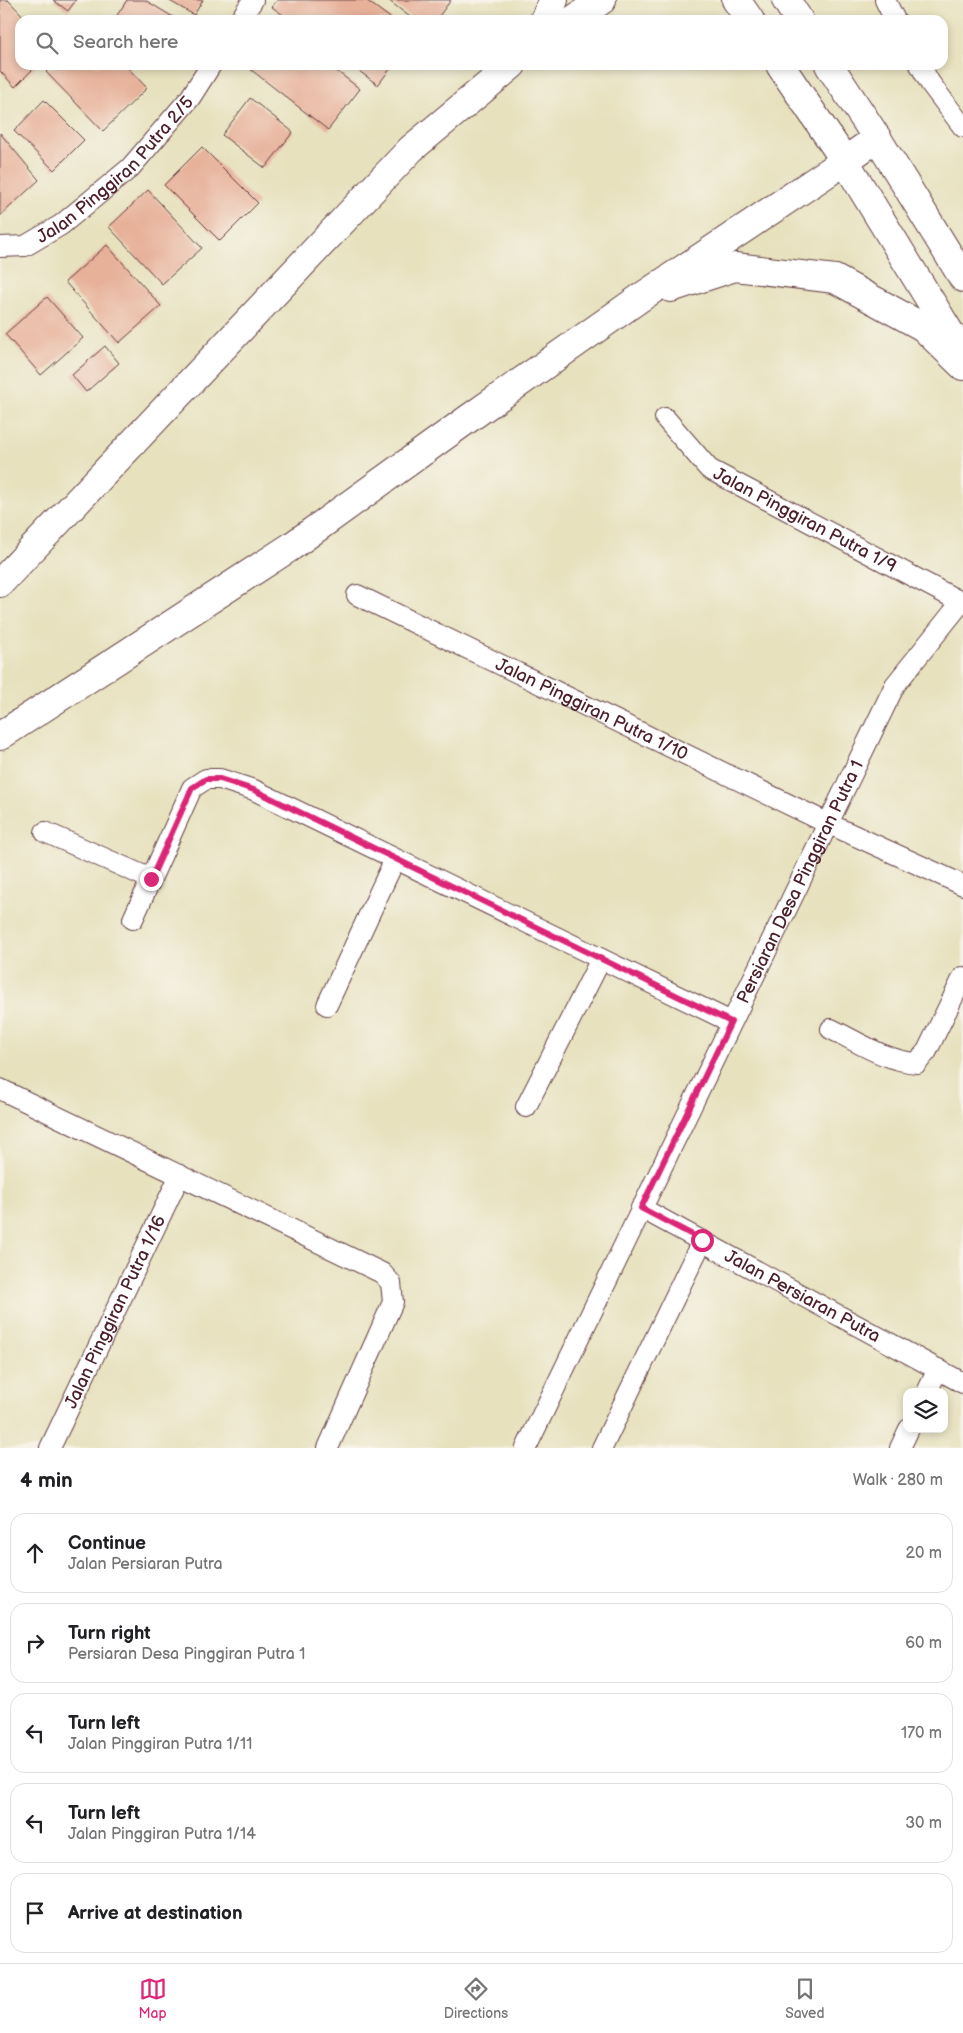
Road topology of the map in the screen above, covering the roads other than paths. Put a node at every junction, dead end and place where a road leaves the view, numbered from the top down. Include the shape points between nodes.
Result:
1 (253, 0) edge
2 (554, 0) edge
3 (602, 0) edge
4 (736, 0) edge
5 (786, 0) edge
6 (885, 0) edge
7 (243, 15) edge
8 (546, 15) edge
9 (580, 15) edge
10 (746, 15) edge
11 (796, 15) edge
12 (892, 15) edge
13 (208, 70) edge
14 (506, 70) edge
15 (783, 70) edge
16 (832, 70) edge
17 (923, 70) edge
18 (963, 127) edge
19 (877, 138) junction
20 (845, 161) junction
21 (0, 247) edge
22 (963, 278) edge
23 (640, 298) junction
24 (963, 354) edge
25 (963, 366) edge
26 (665, 418) dead end
27 (0, 583) edge
28 (357, 595) dead end
29 (962, 601) edge
30 (0, 736) edge
31 (827, 823) junction
32 (45, 832) dead end
33 (395, 859) junction
34 (151, 879) junction
35 (963, 885) edge
36 (132, 919) dead end
37 (601, 959) junction
38 (963, 977) edge
39 (327, 1004) dead end
40 (731, 1022) junction
41 (831, 1029) dead end
42 (0, 1089) edge
43 (526, 1106) dead end
44 (180, 1175) junction
45 (641, 1208) junction
46 (702, 1240) junction
47 (938, 1369) junction
48 (963, 1383) edge
49 (929, 1388) edge
50 (907, 1433) edge
51 (50, 1448) edge
52 (328, 1448) edge
53 (526, 1448) edge
54 (602, 1448) edge
55 (900, 1448) edge

1 - 7 street
2 - 8 main road
3 - 9 main road
4 - 10 main road
5 - 11 main road
6 - 12 street
13 - 21 street, Jalan Pinggiran Putra 2/5 via 190,98 130,168 61,225 25,246
14 - 27 main road via 411,149
15 - 20 main road
16 - 19 main road
17 - 18 street
19 - 20 main road
19 - 22 main road
20 - 23 main road
20 - 24 main road
23 - 25 main road via 735,267 835,279 923,327
23 - 30 main road via 292,546
26 - 29 street, Jalan Pinggiran Putra 1/9 via 708,469
28 - 31 street, Jalan Pinggiran Putra 1/10
29 - 31 street, Persiaran Desa Pinggiran Putra 1 via 895,685
31 - 35 street, Jalan Pinggiran Putra 1/10
31 - 40 street, Persiaran Desa Pinggiran Putra 1
32 - 34 street
33 - 34 street via 245,788 220,779 206,779 192,788
33 - 37 street
33 - 39 street
34 - 36 street
37 - 40 street
37 - 43 street
38 - 41 street via 927,1051 917,1063 885,1056
40 - 45 street, Persiaran Desa Pinggiran Putra 1
42 - 44 street
44 - 51 street, Jalan Pinggiran Putra 1/16
44 - 52 street via 382,1272 391,1283 393,1302
45 - 46 street, Jalan Persiaran Putra
45 - 53 street, Persiaran Desa Pinggiran Putra 1
46 - 47 street, Jalan Persiaran Putra
46 - 54 street
47 - 48 street, Jalan Persiaran Putra
47 - 49 street
50 - 55 street

